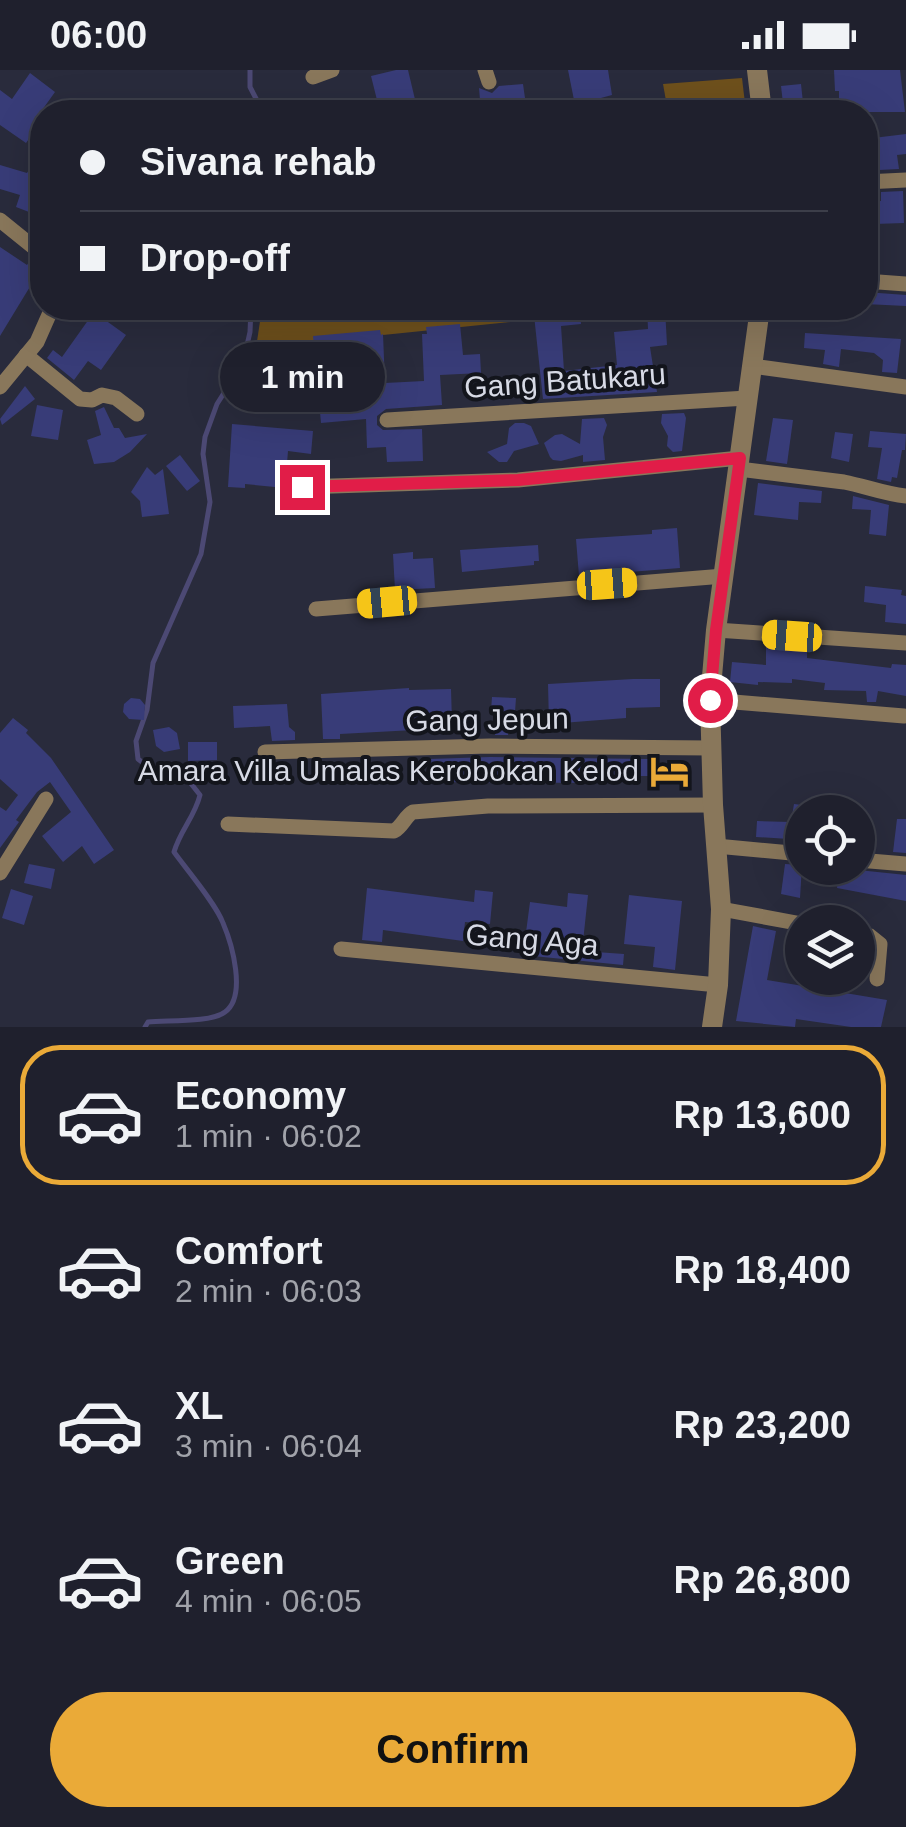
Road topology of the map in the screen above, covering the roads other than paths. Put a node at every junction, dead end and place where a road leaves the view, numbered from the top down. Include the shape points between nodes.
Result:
1 (332, 70) edge
2 (757, 70) edge
3 (314, 77) dead end
4 (761, 100) edge
5 (906, 180) edge
6 (878, 181) edge
7 (0, 220) edge
8 (30, 244) edge
9 (878, 281) edge
10 (906, 284) edge
11 (47, 320) edge
12 (758, 320) edge
13 (26, 355) junction
14 (752, 366) junction
15 (0, 387) edge
16 (906, 388) edge
17 (747, 398) junction
18 (137, 414) dead end
19 (387, 420) dead end
20 (740, 463) junction
21 (302, 487) dead end
22 (906, 496) edge
23 (724, 576) junction
24 (316, 608) dead end
25 (716, 630) junction
26 (906, 643) edge
27 (710, 700) junction
28 (904, 716) edge
29 (710, 748) junction
30 (265, 752) dead end
31 (46, 798) dead end
32 (712, 806) junction
33 (228, 824) dead end
34 (716, 846) junction
35 (785, 852) edge
36 (875, 861) edge
37 (906, 864) edge
38 (0, 873) edge
39 (721, 909) junction
40 (785, 921) edge
41 (875, 940) edge
42 (341, 949) dead end
43 (878, 979) dead end
44 (718, 985) junction
45 (712, 1027) edge

1 - 3 street
2 - 4 street
5 - 6 street
7 - 8 street
9 - 10 street
11 - 13 street
12 - 14 street
13 - 15 street
13 - 18 street via 80,399 116,398
14 - 16 street
14 - 17 street
17 - 19 street, Gang Batukaru
17 - 20 street
20 - 21 street
20 - 22 street
20 - 23 street
23 - 24 street
23 - 25 street
25 - 26 street
25 - 27 street
27 - 28 street
27 - 29 street
29 - 30 street, Gang Jepun
29 - 32 street
31 - 38 street
32 - 33 street via 488,806 414,812 394,831
32 - 34 street
34 - 35 street
34 - 39 street
36 - 37 street
39 - 40 street
39 - 44 street
41 - 43 street
42 - 44 street, Gang Aga
44 - 45 street

